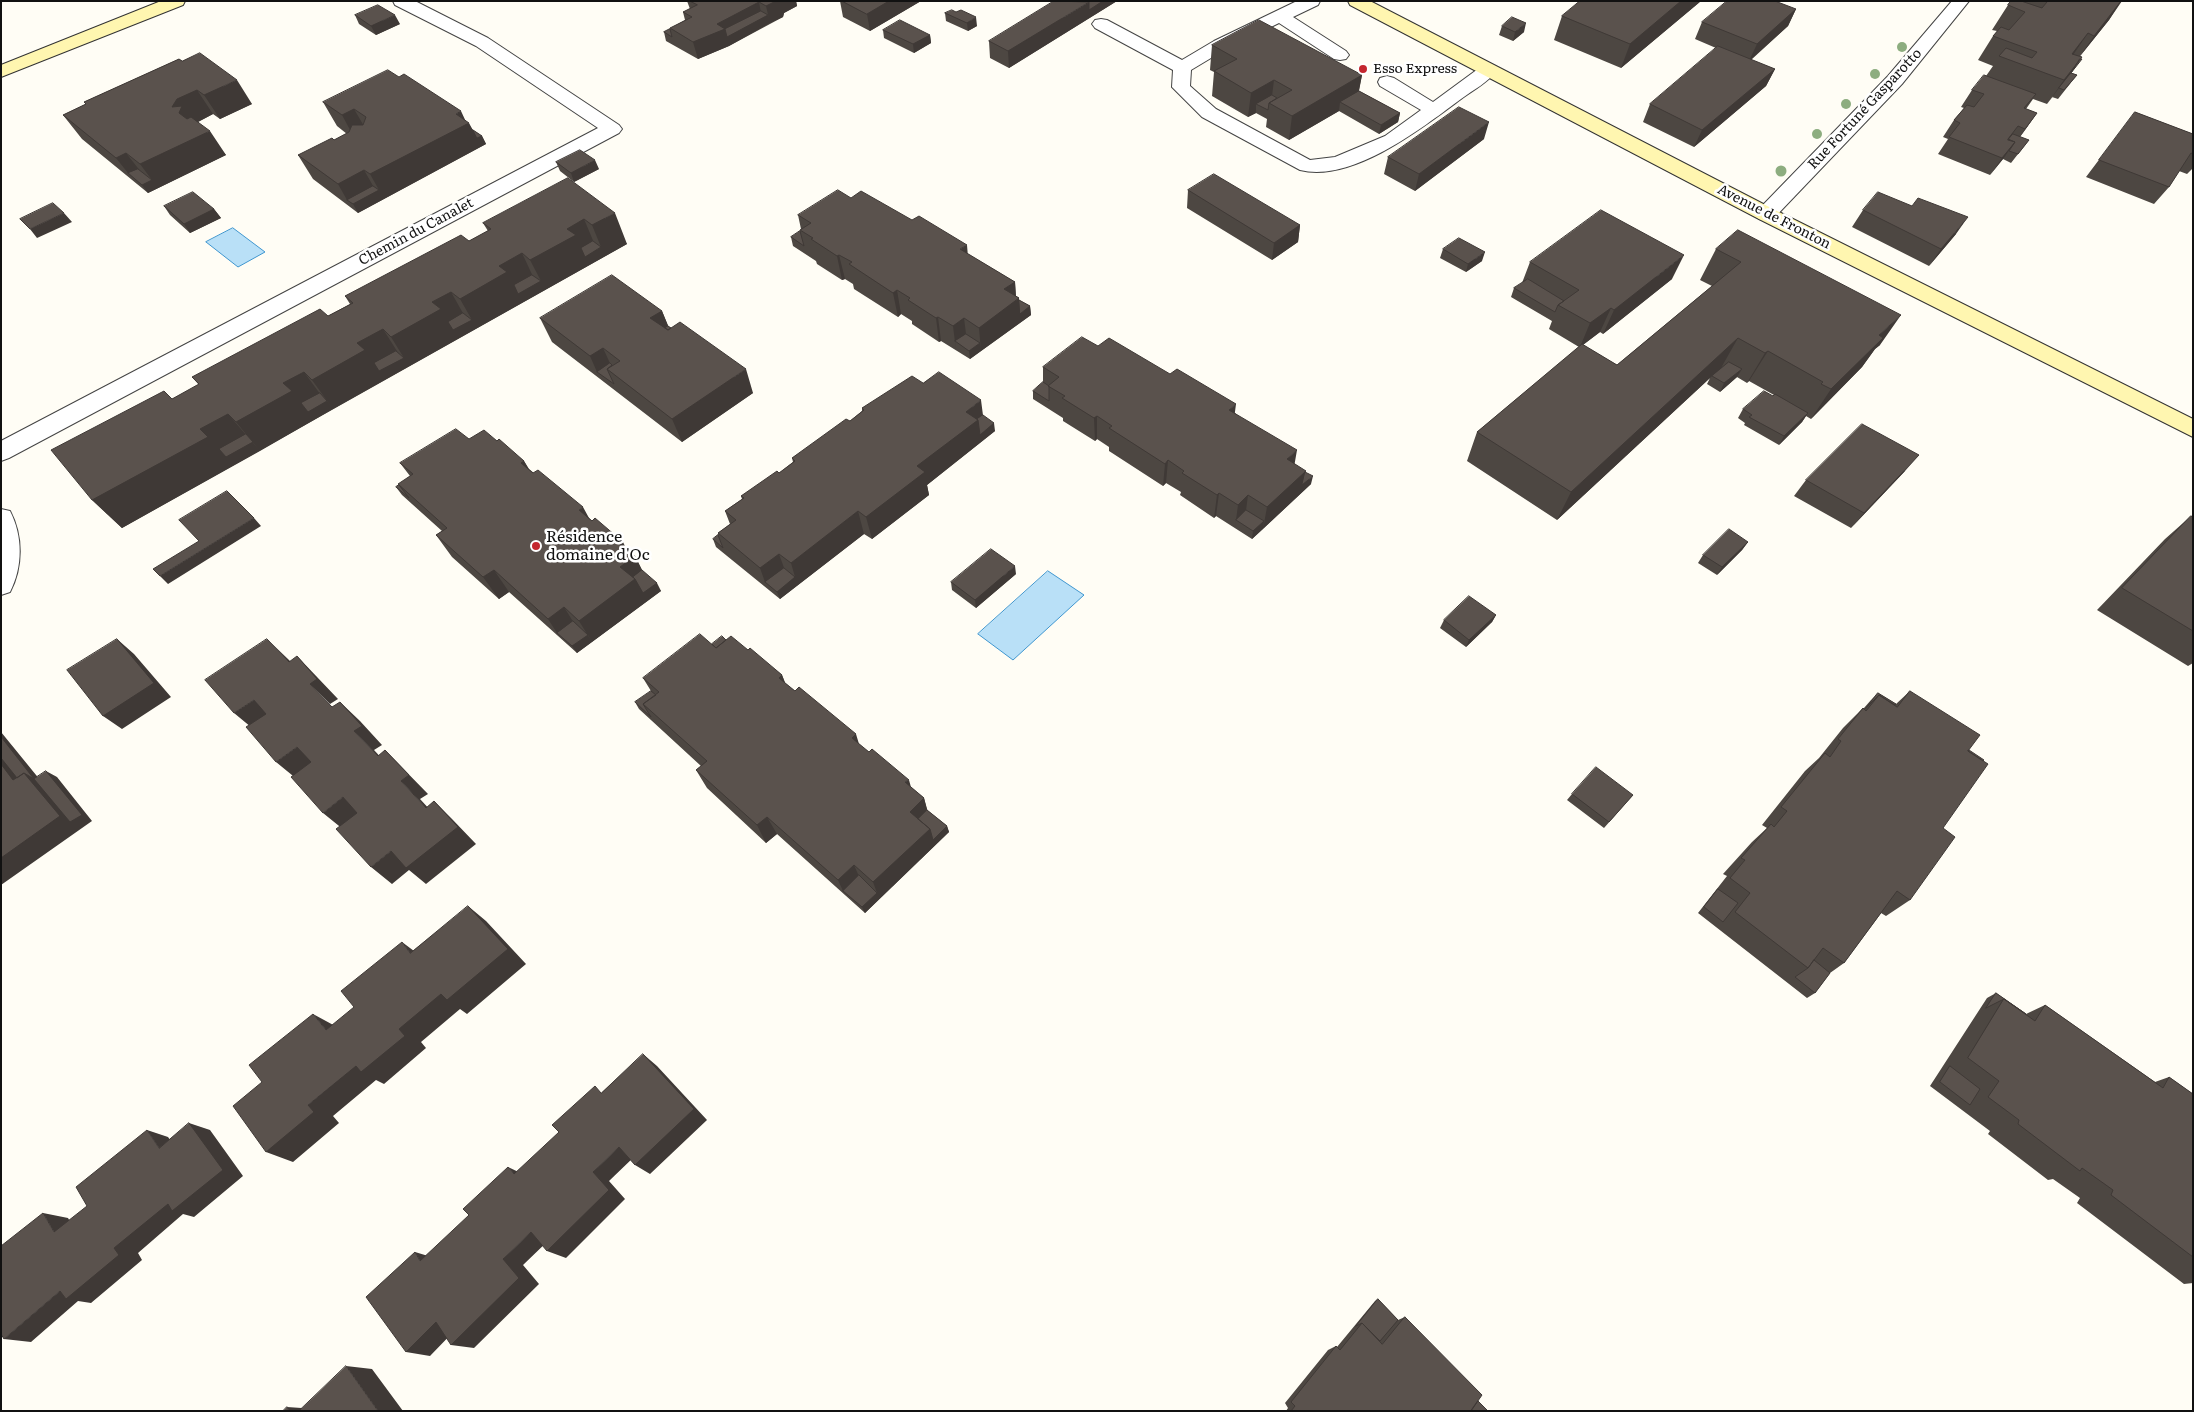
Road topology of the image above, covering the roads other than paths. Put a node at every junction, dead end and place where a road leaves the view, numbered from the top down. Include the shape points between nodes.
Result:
1 (177, 1) edge
2 (401, 1) edge
3 (1312, 1) edge
4 (1356, 1) edge
5 (1961, 1) edge
6 (1280, 16) junction
7 (1102, 24) dead end
8 (1340, 55) dead end
9 (1182, 68) junction
10 (1488, 70) junction
11 (1, 72) edge
12 (1387, 82) dead end
13 (1434, 110) junction
14 (1766, 214) junction
15 (2193, 429) edge
16 (1, 452) edge
17 (1, 518) edge
18 (1, 585) edge

1 - 11 main road
2 - 16 street, Chemin du Canalet via 482,42 612,129
3 - 6 street
4 - 10 main road, Avenue de Fronton
5 - 14 street, Rue Fortuné Gasparotto via 1895,80
6 - 8 street
6 - 9 street via 1220,45
7 - 9 street
9 - 13 street via 1181,87 1209,113 1308,166 1339,163 1383,144
10 - 13 street
10 - 14 main road, Avenue de Fronton
12 - 13 street
14 - 15 main road, Avenue de Fronton
17 - 18 street via 9,553

